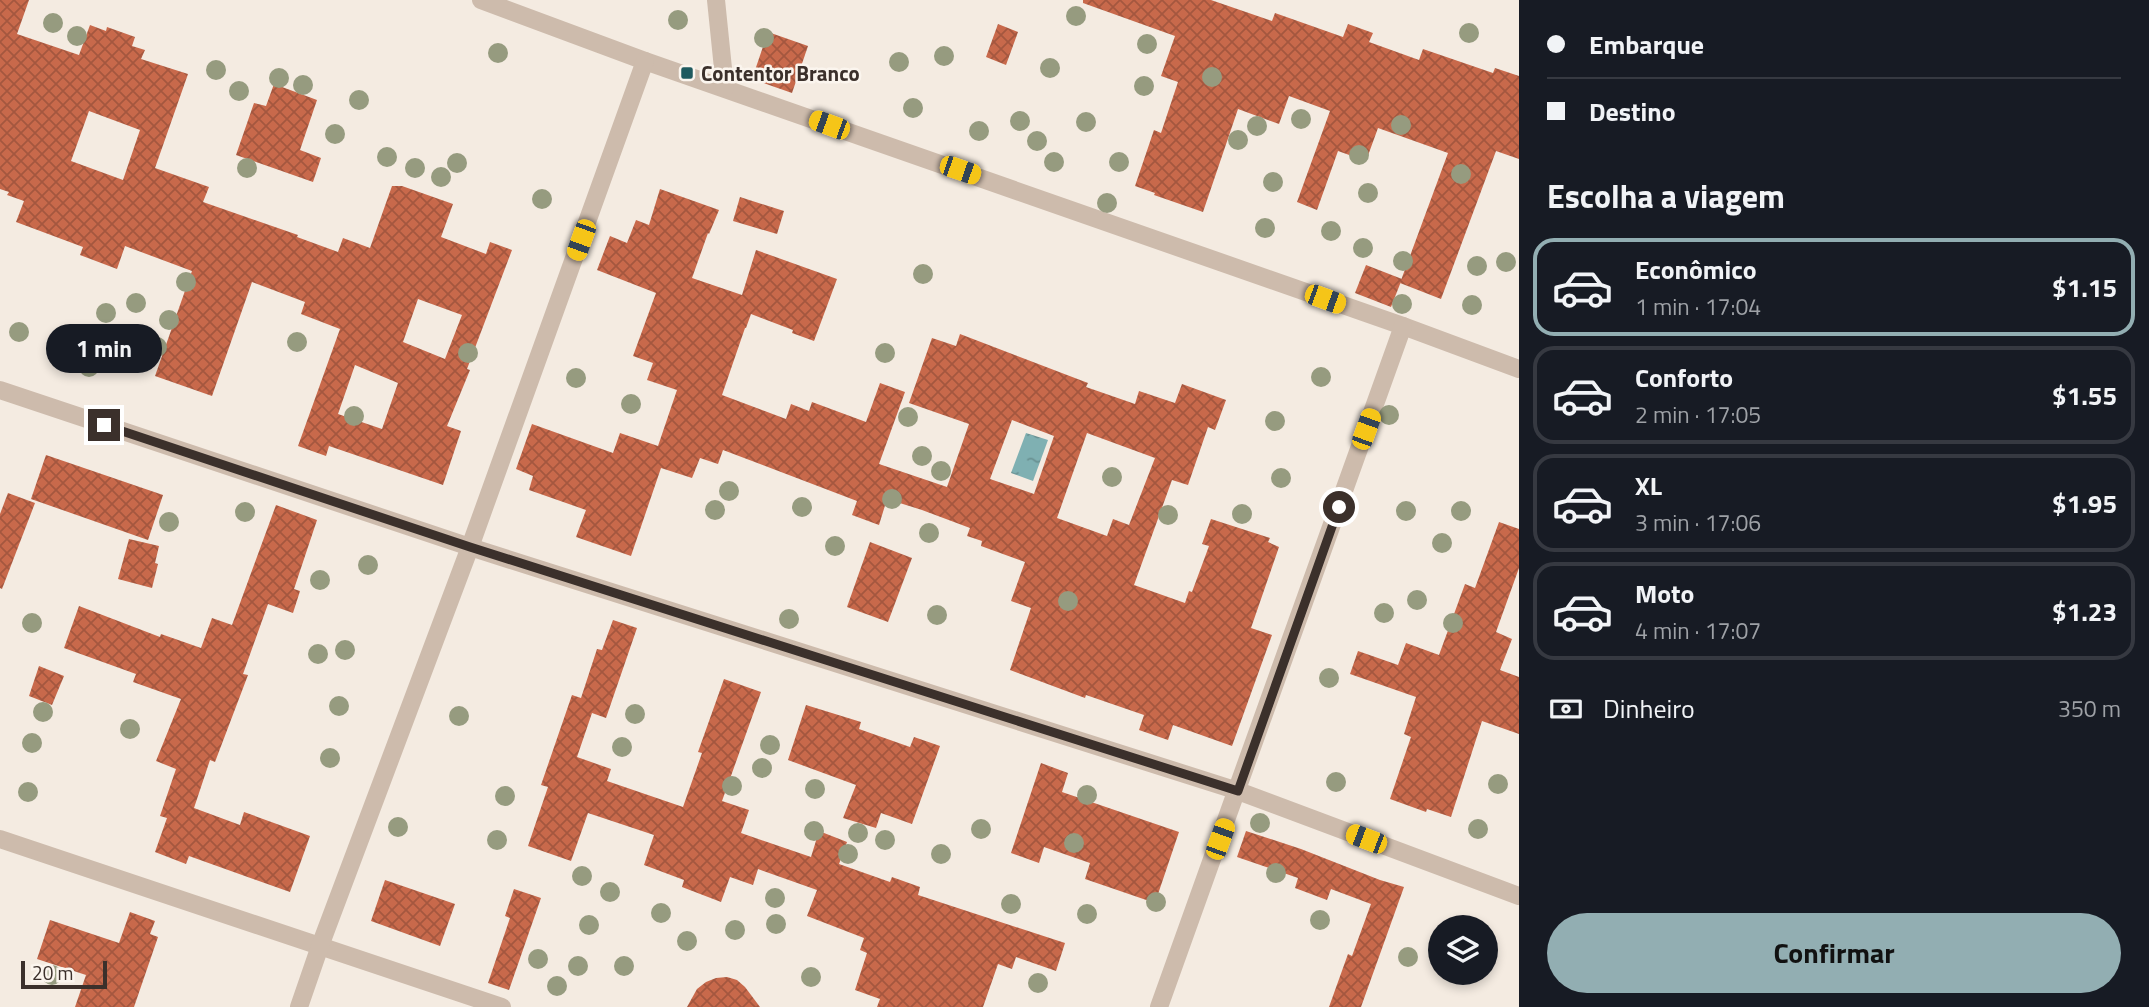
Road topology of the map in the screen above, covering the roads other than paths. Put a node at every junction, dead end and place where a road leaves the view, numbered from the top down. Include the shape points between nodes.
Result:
1 (481, 0) edge
2 (716, 0) edge
3 (645, 61) junction
4 (724, 88) junction
5 (1403, 326) junction
6 (1519, 369) edge
7 (0, 390) edge
8 (470, 547) junction
9 (1238, 791) junction
10 (0, 839) edge
11 (1519, 896) edge
12 (320, 946) junction
13 (299, 1007) edge
14 (502, 1007) edge
15 (1159, 1007) edge

1 - 3 street
2 - 4 street
3 - 4 street
3 - 8 street
4 - 5 street
5 - 6 street
5 - 9 street
7 - 8 street
8 - 9 street
8 - 12 street
9 - 11 street
9 - 15 street
10 - 12 street
12 - 13 street
12 - 14 street

